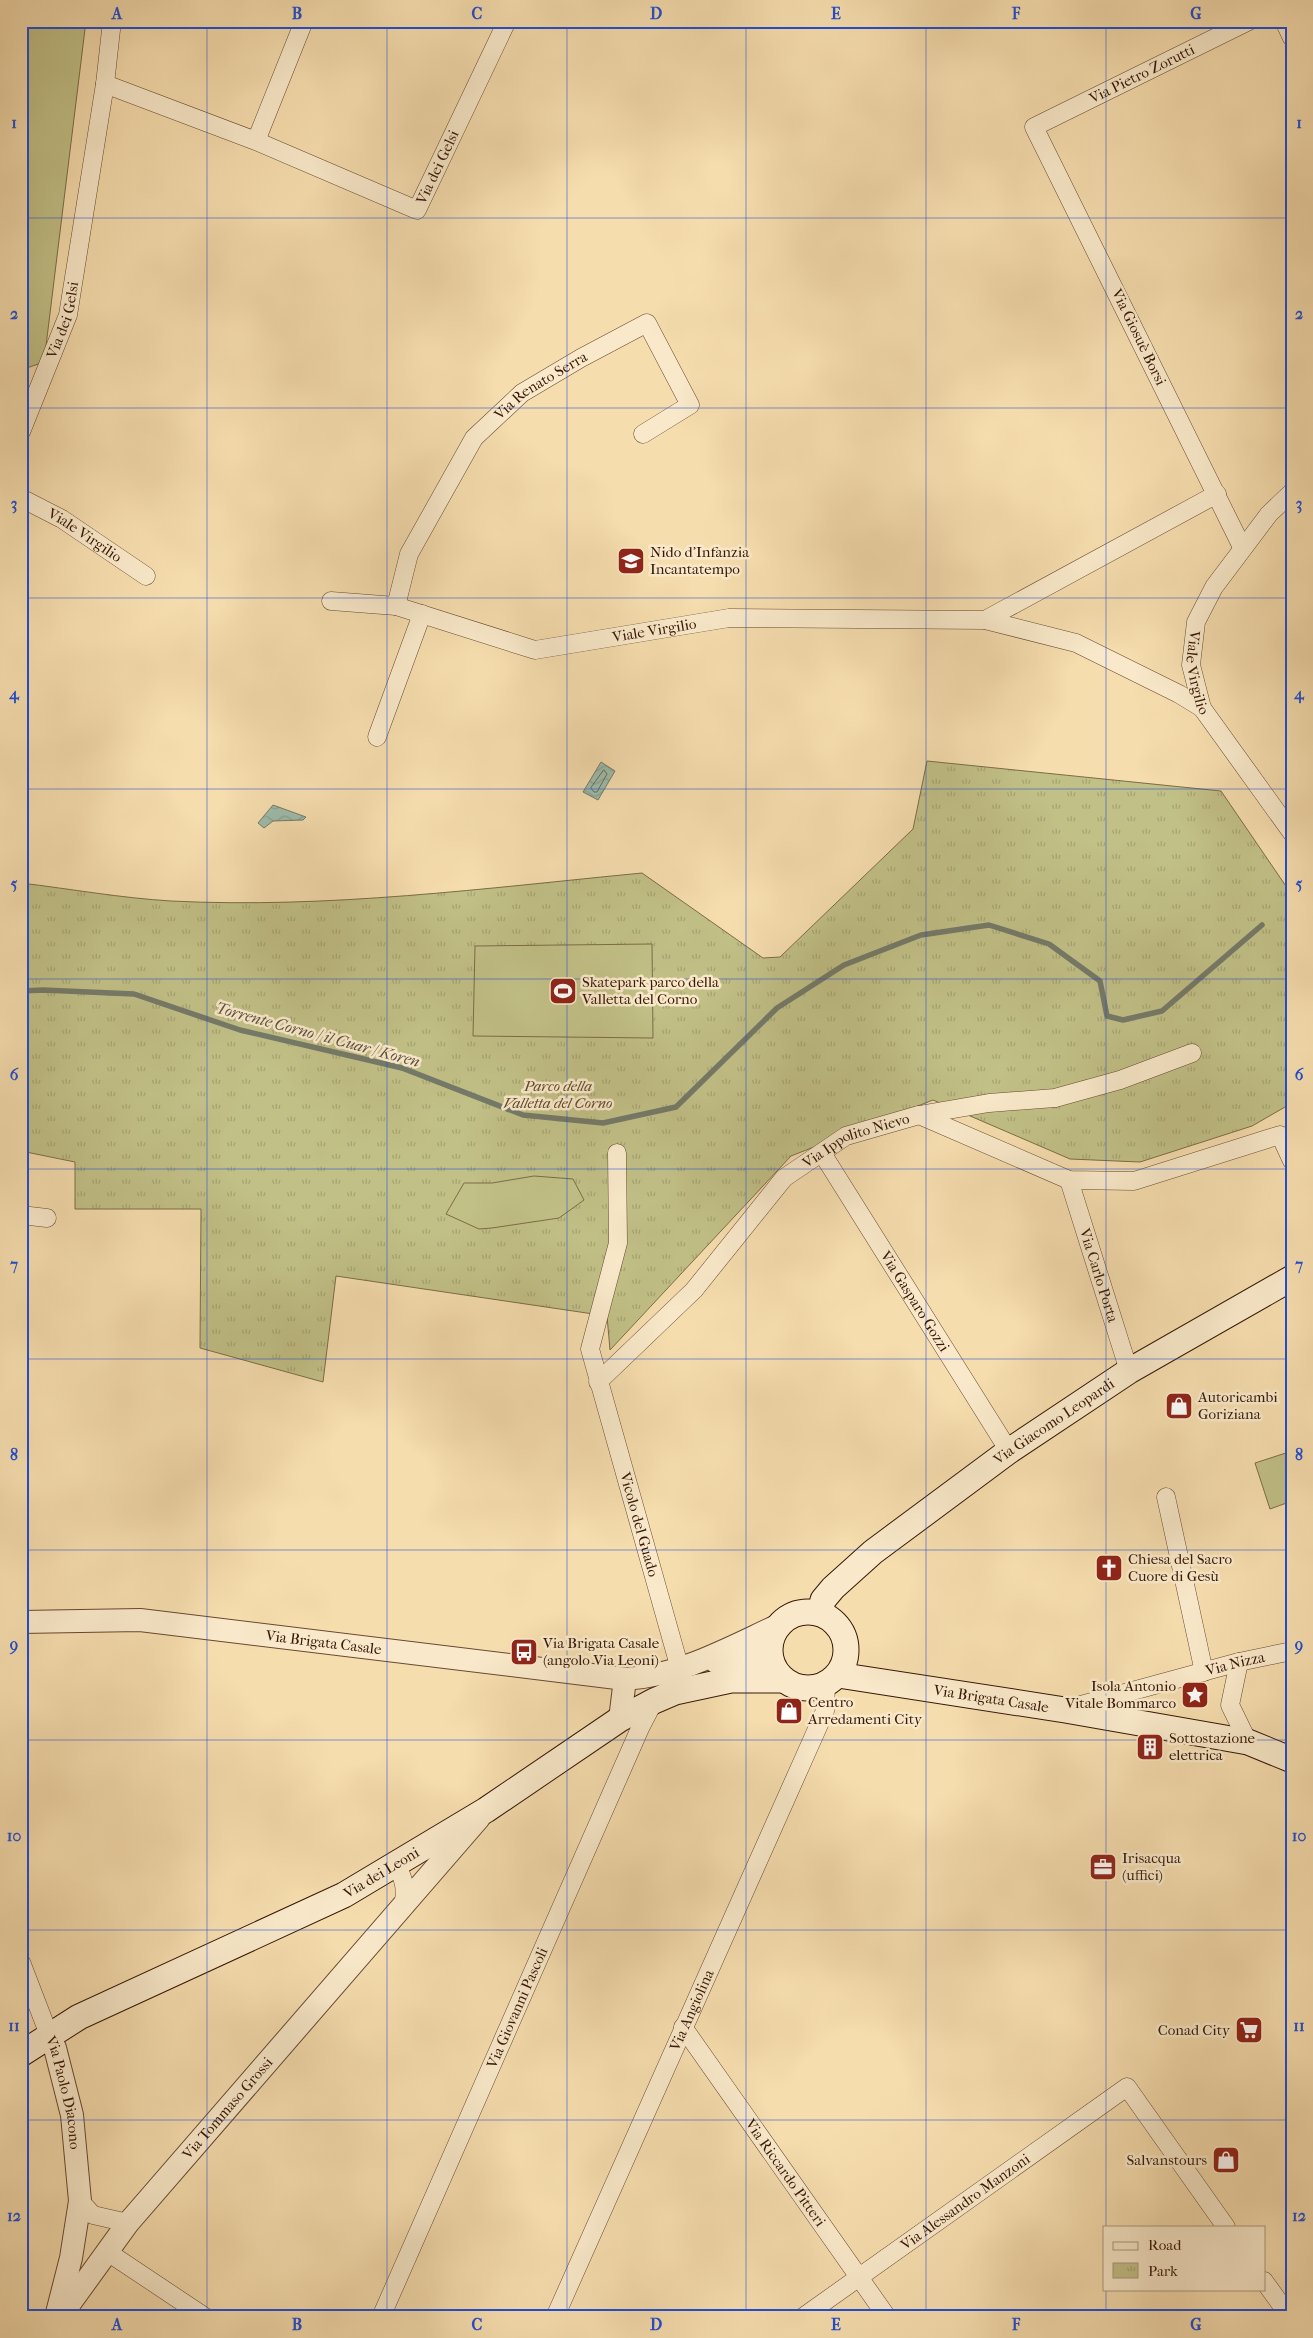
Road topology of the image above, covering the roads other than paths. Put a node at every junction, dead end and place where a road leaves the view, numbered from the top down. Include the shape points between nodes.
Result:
1 (112, 21) edge
2 (304, 21) edge
3 (507, 21) edge
4 (1249, 21) edge
5 (1284, 21) edge
6 (1292, 38) edge
7 (105, 84) junction
8 (1034, 127) joint
9 (256, 141) junction
10 (21, 432) edge
11 (643, 434) dead end
12 (1292, 492) edge
13 (1217, 494) junction
14 (21, 498) edge
15 (1242, 547) junction
16 (146, 576) dead end
17 (331, 601) dead end
18 (396, 606) junction
19 (422, 614) junction
20 (985, 620) junction
21 (1202, 708) junction
22 (377, 737) dead end
23 (1292, 833) edge
24 (1192, 1053) dead end
25 (919, 1116) junction
26 (618, 1153) dead end
27 (822, 1153) junction
28 (1292, 1161) edge
29 (1069, 1180) junction
30 (21, 1215) edge
31 (46, 1218) dead end
32 (1292, 1278) edge
33 (1128, 1371) junction
34 (598, 1382) junction
35 (1009, 1451) junction
36 (1166, 1497) dead end
37 (826, 1617) junction
38 (21, 1622) edge
39 (779, 1625) junction
40 (1292, 1651) edge
41 (1239, 1662) junction
42 (688, 1666) junction
43 (777, 1670) junction
44 (1204, 1672) junction
45 (625, 1679) junction
46 (834, 1682) junction
47 (654, 1701) junction
48 (1065, 1710) junction
49 (620, 1719) junction
50 (1248, 1742) junction
51 (1292, 1760) edge
52 (486, 1810) junction
53 (396, 1864) junction
54 (403, 1906) junction
55 (21, 1962) edge
56 (683, 2028) junction
57 (50, 2035) junction
58 (21, 2054) edge
59 (80, 2201) junction
60 (128, 2223) junction
61 (1225, 2226) edge
62 (106, 2251) junction
63 (861, 2277) junction
64 (1266, 2284) edge
65 (56, 2317) edge
66 (60, 2317) edge
67 (205, 2317) edge
68 (381, 2317) edge
69 (555, 2317) edge
70 (804, 2317) edge
71 (888, 2317) edge
72 (1290, 2317) edge

1 - 7 street, Via dei Gelsi
2 - 9 street
3 - 9 street, Via dei Gelsi via 417,210
4 - 8 street, Via Pietro Zorutti
5 - 6 street
7 - 9 street, Via dei Gelsi
7 - 10 street, Via dei Gelsi via 68,315
8 - 13 street, Via Giosuè Borsi
11 - 18 street, Via Renato Serra via 690,406 647,323 522,393 474,438 409,554
12 - 15 street, Viale Virgilio
13 - 15 street, Via Giosuè Borsi
13 - 20 street, Viale Virgilio
14 - 16 street, Viale Virgilio via 62,519
15 - 21 street, Viale Virgilio via 1214,587 1196,622 1191,665
17 - 18 street, Viale Virgilio
18 - 19 street, Viale Virgilio
19 - 20 street, Viale Virgilio via 535,650 729,618
19 - 22 street
20 - 21 street, Viale Virgilio via 1076,642
21 - 23 street
24 - 25 street via 1120,1080 1055,1098 989,1103
25 - 27 street, Via Ippolito Nievo via 846,1136
25 - 29 street, Via Ippolito Nievo
26 - 34 street, Vicolo del Guado via 618,1243 590,1349
27 - 34 street, Via Ippolito Nievo via 784,1178 694,1290
27 - 35 street, Via Gasparo Gozzi
28 - 29 street, Via Ippolito Nievo via 1280,1135 1134,1181
29 - 33 street, Via Carlo Porta
30 - 31 street
32 - 33 main road, Via Giacomo Leopardi
33 - 35 main road, Via Giacomo Leopardi
34 - 42 street, Vicolo del Guado
35 - 37 main road, Via Giacomo Leopardi via 873,1552 833,1588 823,1600
36 - 44 street
37 - 39 main road, Via Brigata Casale via 805,1612 790,1616
37 - 46 main road via 842,1632 847,1647
38 - 45 street, Via Brigata Casale via 140,1620
39 - 42 street, Via Brigata Casale
39 - 43 main road via 772,1636 770,1648
40 - 41 street, Via Nizza
41 - 44 street, Via Nizza
41 - 50 street via 1230,1706
42 - 43 street, Via Brigata Casale via 758,1657
42 - 45 street, Via Brigata Casale via 646,1678
43 - 46 main road, Via Brigata Casale via 797,1687
43 - 47 main road, Via dei Leoni via 675,1692
44 - 48 street, Via Nizza
45 - 49 street
46 - 48 main road, Via Brigata Casale
46 - 56 street, Via Angiolina via 825,1711
47 - 49 main road, Via dei Leoni
47 - 68 street, Via Giovanni Pascoli
48 - 50 main road, Via Brigata Casale
49 - 52 main road, Via dei Leoni
50 - 51 main road, Via Brigata Casale
52 - 53 main road, Via dei Leoni
52 - 54 street, Via Tommaso Grossi
53 - 54 street via 404,1882
53 - 57 main road, Via dei Leoni via 344,1895 79,2017
54 - 60 street, Via Tommaso Grossi
55 - 57 street, Via Paolo Diacono
56 - 63 street, Via Riccardo Pitteri
56 - 69 street, Via Angiolina
57 - 58 main road, Via dei Leoni
57 - 59 street, Via Paolo Diacono via 72,2115
59 - 60 street via 93,2215
59 - 65 street, Via Paolo Diacono via 71,2258
60 - 62 street, Via Tommaso Grossi
61 - 63 street, Via Alessandro Manzoni via 1127,2087
62 - 66 street, Via Tommaso Grossi
62 - 67 street
63 - 70 street, Via Alessandro Manzoni
63 - 71 street, Via Riccardo Pitteri
64 - 72 street

